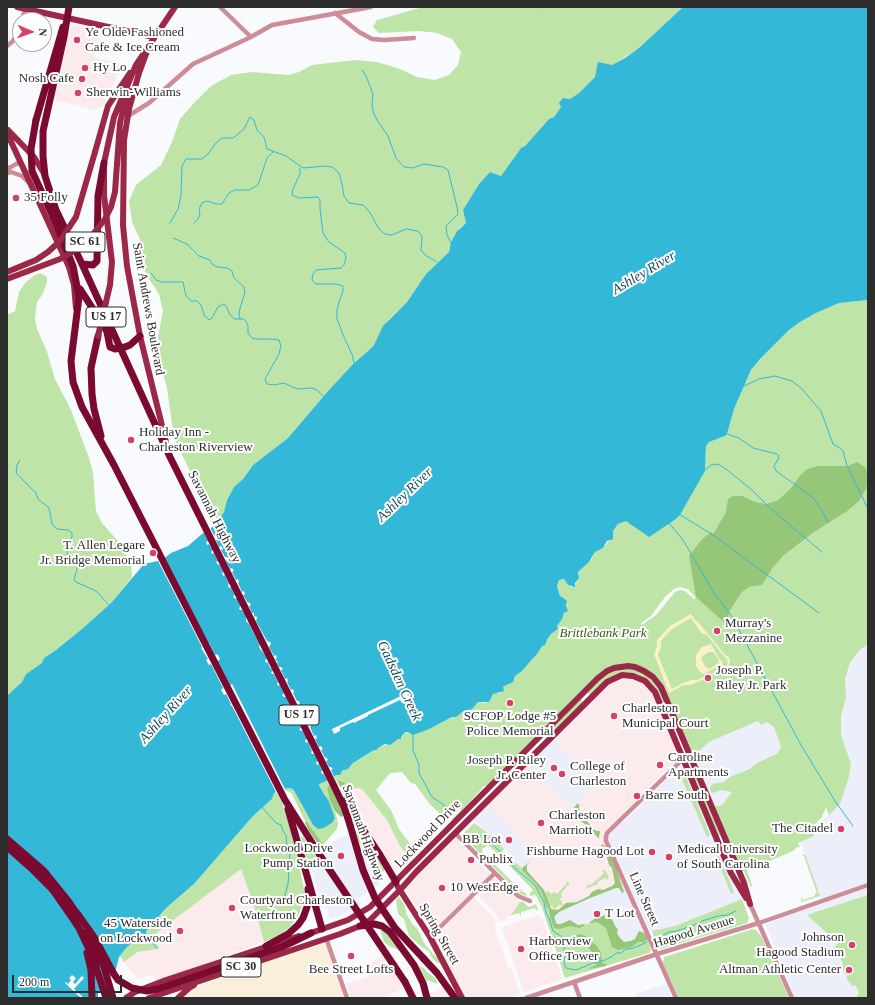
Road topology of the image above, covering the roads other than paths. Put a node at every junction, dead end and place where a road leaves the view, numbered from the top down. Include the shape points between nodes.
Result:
1 (17, 7) edge
2 (69, 7) edge
3 (175, 7) edge
4 (220, 7) edge
5 (371, 7) edge
6 (24, 9) junction
7 (23, 12) edge
8 (335, 14) junction
9 (67, 18) junction
10 (251, 36) junction
11 (154, 37) junction
12 (414, 38) dead end
13 (149, 46) junction
14 (136, 65) junction
15 (139, 73) junction
16 (129, 109) junction
17 (136, 111) junction
18 (128, 116) junction
19 (7, 128) edge
20 (7, 132) edge
21 (37, 161) junction
22 (20, 162) junction
23 (104, 163) junction
24 (7, 170) edge
25 (7, 173) edge
26 (45, 176) junction
27 (31, 186) junction
28 (82, 264) junction
29 (7, 272) edge
30 (7, 279) edge
31 (77, 282) junction
32 (77, 321) junction
33 (98, 336) joint
34 (140, 336) junction
35 (120, 348) junction
36 (170, 457) junction
37 (114, 465) junction
38 (582, 693) junction
39 (589, 700) junction
40 (671, 710) junction
41 (664, 712) junction
42 (541, 735) junction
43 (547, 742) junction
44 (688, 751) junction
45 (683, 758) junction
46 (514, 762) junction
47 (520, 769) junction
48 (334, 786) junction
49 (484, 792) junction
50 (284, 798) junction
51 (491, 798) junction
52 (449, 827) junction
53 (456, 834) junction
54 (7, 839) edge
55 (726, 840) junction
56 (718, 843) junction
57 (7, 847) edge
58 (412, 866) junction
59 (305, 871) junction
60 (418, 871) junction
61 (495, 873) junction
62 (396, 882) junction
63 (868, 885) edge
64 (400, 890) junction
65 (530, 901) dead end
66 (750, 904) junction
67 (77, 913) junction
68 (759, 923) junction
69 (360, 926) junction
70 (79, 928) junction
71 (322, 929) junction
72 (311, 933) junction
73 (430, 937) junction
74 (326, 938) junction
75 (266, 946) junction
76 (282, 953) junction
77 (657, 954) junction
78 (214, 976) junction
79 (574, 982) junction
80 (530, 997) edge
81 (92, 998) edge
82 (106, 998) edge
83 (113, 998) edge
84 (126, 998) edge
85 (149, 998) edge
86 (178, 998) edge
87 (347, 998) edge
88 (413, 998) edge
89 (427, 998) edge
90 (455, 998) edge
91 (462, 998) edge
92 (580, 998) edge
93 (676, 998) edge
94 (792, 998) edge

1 - 6 main road
2 - 9 highway, Savannah Highway / US 17
3 - 11 main road, Saint Andrews Boulevard / SC 61
4 - 10 street
5 - 8 street
6 - 7 street
6 - 9 main road
8 - 10 street via 272,25
8 - 12 street via 359,32 372,38
9 - 11 main road
9 - 26 highway, Savannah Highway / US 17 via 43,131
9 - 31 highway, Savannah Highway / US 17, bridge via 60,34 36,120 31,149 32,170 54,219
10 - 17 street via 193,64 149,103
11 - 13 main road, Saint Andrews Boulevard / SC 61
13 - 14 main road, Saint Andrews Boulevard / SC 61
13 - 15 main road, Saint Andrews Boulevard / SC 61
14 - 23 main road, Saint Andrews Boulevard via 114,116
14 - 29 main road, SC 61, bridge via 108,106 80,207 68,230 48,252 28,264
15 - 16 main road, Saint Andrews Boulevard
15 - 30 main road, SC 61, bridge via 122,117 115,192 105,219 79,248 60,259
16 - 17 street
16 - 18 main road, Saint Andrews Boulevard
17 - 18 street
18 - 34 main road, Saint Andrews Boulevard via 124,140 123,225 127,266
19 - 21 main road
20 - 22 main road
21 - 22 main road via 26,159
21 - 26 main road
22 - 24 street
22 - 27 main road
23 - 28 highway via 98,196 97,261 93,265
23 - 33 main road, Saint Andrews Boulevard, bridge via 104,195 112,262 110,285
25 - 27 street via 22,176
26 - 28 highway, Savannah Highway / US 17 via 56,210
27 - 32 main road via 68,267 74,285
28 - 35 highway, Savannah Highway / US 17
31 - 32 highway, Savannah Highway / US 17
31 - 35 highway via 104,326 110,347
32 - 37 highway, Savannah Highway / US 17 via 71,361 73,382 82,407
33 - 37 highway via 91,368 92,394 101,435
34 - 35 highway via 130,345
34 - 36 main road, Saint Andrews Boulevard
35 - 36 highway, Savannah Highway / US 17
36 - 48 highway, Savannah Highway / US 17
37 - 50 highway, Savannah Highway / US 17
38 - 39 main road
38 - 40 main road, Lockwood Drive via 607,671 635,667 658,682
38 - 42 main road, Lockwood Drive
39 - 41 main road, Lockwood Drive via 612,679 622,675 633,676 650,685
39 - 43 main road, Lockwood Drive
40 - 41 main road
40 - 44 main road, Lockwood Drive
41 - 45 main road, Lockwood Drive
42 - 43 main road
42 - 46 main road, Lockwood Drive
43 - 47 main road, Lockwood Drive
44 - 45 main road
44 - 55 main road, Lockwood Drive
45 - 56 main road, Lockwood Drive
45 - 77 street, Line Street via 608,832 606,837
46 - 47 main road
46 - 49 main road, Lockwood Drive
47 - 51 main road, Lockwood Drive
48 - 62 highway
48 - 90 highway, Savannah Highway / US 17, bridge via 344,806 363,870 375,898 395,928 437,973
49 - 51 main road
49 - 52 main road, Lockwood Drive
50 - 59 highway
50 - 88 highway, Savannah Highway / US 17, bridge via 406,982
51 - 53 main road, Lockwood Drive
52 - 53 main road
52 - 58 main road, Lockwood Drive
53 - 60 main road, Lockwood Drive
53 - 61 street
54 - 67 highway, SC 30 via 44,871
55 - 56 main road
55 - 66 main road, Lockwood Drive
56 - 66 main road, Lockwood Drive via 731,873
57 - 70 highway via 52,890
58 - 60 main road
58 - 62 main road, Lockwood Drive
59 - 71 highway
59 - 75 highway via 309,896 303,918 292,931
60 - 64 main road, Lockwood Drive
61 - 65 street via 518,896
61 - 73 street
62 - 64 main road, Spring Street
62 - 71 main road, Lockwood Drive / SC 30 via 370,908 348,920
63 - 68 street, Hagood Avenue
64 - 69 main road, Lockwood Drive / SC 30 via 370,920
64 - 73 main road, Spring Street
66 - 68 street
67 - 72 highway, SC 30, bridge via 118,980 132,988 147,991 282,947
67 - 83 highway, SC 30, bridge via 99,955
68 - 77 street, Hagood Avenue
68 - 94 street
69 - 74 main road, Lockwood Drive / SC 30
69 - 89 highway via 374,924 390,932 414,965
70 - 81 highway via 91,970
70 - 82 highway via 93,958
71 - 72 main road, Lockwood Drive / SC 30
71 - 74 main road
72 - 75 main road, Lockwood Drive / SC 30
72 - 76 main road via 314,934 312,939
73 - 91 main road, Spring Street
74 - 76 main road, Lockwood Drive / SC 30
74 - 87 street
75 - 84 main road, Lockwood Drive / SC 30, bridge via 135,992
76 - 78 main road, Lockwood Drive / SC 30
77 - 79 street, Hagood Avenue
77 - 93 street, Line Street
78 - 85 main road, Lockwood Drive / SC 30
78 - 86 main road via 189,988
79 - 80 street, Hagood Avenue
79 - 92 street

